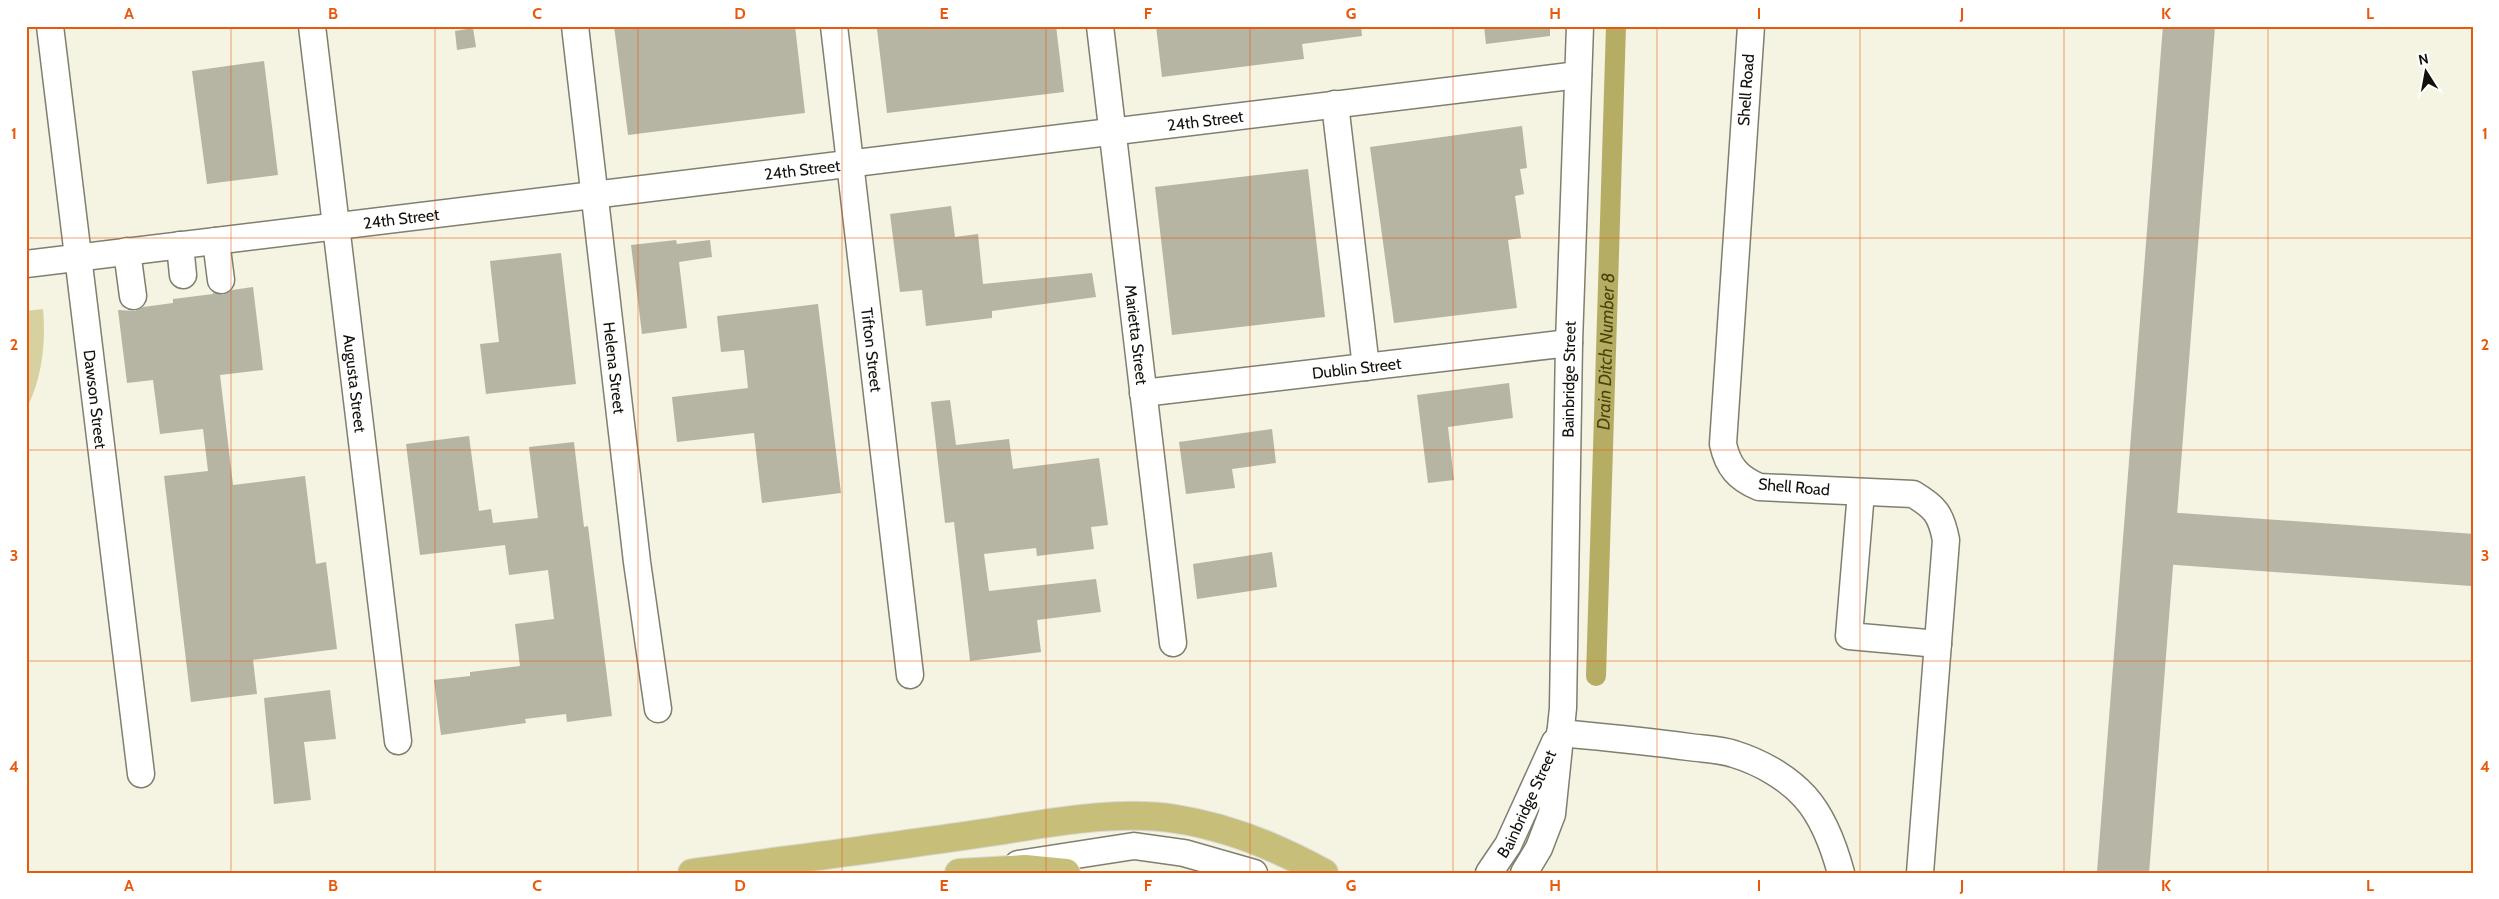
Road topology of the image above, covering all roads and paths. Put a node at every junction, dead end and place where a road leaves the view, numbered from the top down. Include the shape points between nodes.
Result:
1 (50, 26) edge
2 (312, 26) edge
3 (575, 26) edge
4 (834, 26) edge
5 (1100, 26) edge
6 (1580, 26) edge
7 (1750, 26) edge
8 (1578, 75) junction
9 (1335, 104) junction
10 (1113, 131) junction
11 (851, 163) junction
12 (595, 194) junction
13 (336, 226) junction
14 (216, 241) junction
15 (180, 245) junction
16 (127, 252) junction
17 (77, 258) junction
18 (26, 264) edge
19 (183, 276) dead end
20 (221, 280) dead end
21 (133, 296) dead end
22 (1569, 343) junction
23 (1366, 367) junction
24 (1144, 393) junction
25 (1861, 492) junction
26 (1173, 643) dead end
27 (1938, 644) junction
28 (910, 675) dead end
29 (658, 710) dead end
30 (1560, 733) junction
31 (398, 741) dead end
32 (141, 774) dead end
33 (1508, 845) junction
34 (1528, 866) edge
35 (971, 872) edge
36 (692, 873) edge
37 (1066, 873) edge
38 (1254, 873) edge
39 (1324, 873) edge
40 (1489, 873) edge
41 (1841, 873) edge
42 (1920, 873) edge

1 - 17 street, Dawson Street
2 - 13 street, Augusta Street
3 - 12 street, Helena Street
4 - 11 street, Tifton Street
5 - 10 street, Marietta Street
6 - 8 street, Bainbridge Street
7 - 25 street, Shell Road via 1724,435 1726,456 1731,468 1759,488
8 - 9 street, 24th Street
8 - 22 street, Bainbridge Street
9 - 10 street, 24th Street
9 - 23 street
10 - 11 street, 24th Street
10 - 24 street, Marietta Street
11 - 12 street, 24th Street
11 - 28 street, Tifton Street
12 - 13 street, 24th Street
12 - 29 street, Helena Street
13 - 14 street, 24th Street
13 - 31 street, Augusta Street
14 - 15 street, 24th Street
14 - 20 street
15 - 16 street, 24th Street
15 - 19 street
16 - 17 street, 24th Street
16 - 21 street
17 - 18 street, 24th Street
17 - 32 street, Dawson Street
22 - 23 street, Dublin Street
22 - 30 street, Bainbridge Street
23 - 24 street, Dublin Street
24 - 26 street, Marietta Street
25 - 27 street, Shell Road via 1913,494 1930,504 1942,521 1946,540
25 - 27 street via 1849,636
27 - 42 street, Shell Road
30 - 33 street, Bainbridge Street
30 - 34 street, Bainbridge Street via 1552,814
30 - 41 street via 1732,753 1761,764 1792,784 1806,798 1835,852
33 - 34 street
33 - 40 street, Bainbridge Street
35 - 37 main road via 1025,870
35 - 38 street via 1134,846 1184,853
36 - 39 main road via 1079,820 1150,816 1199,823 1242,834

